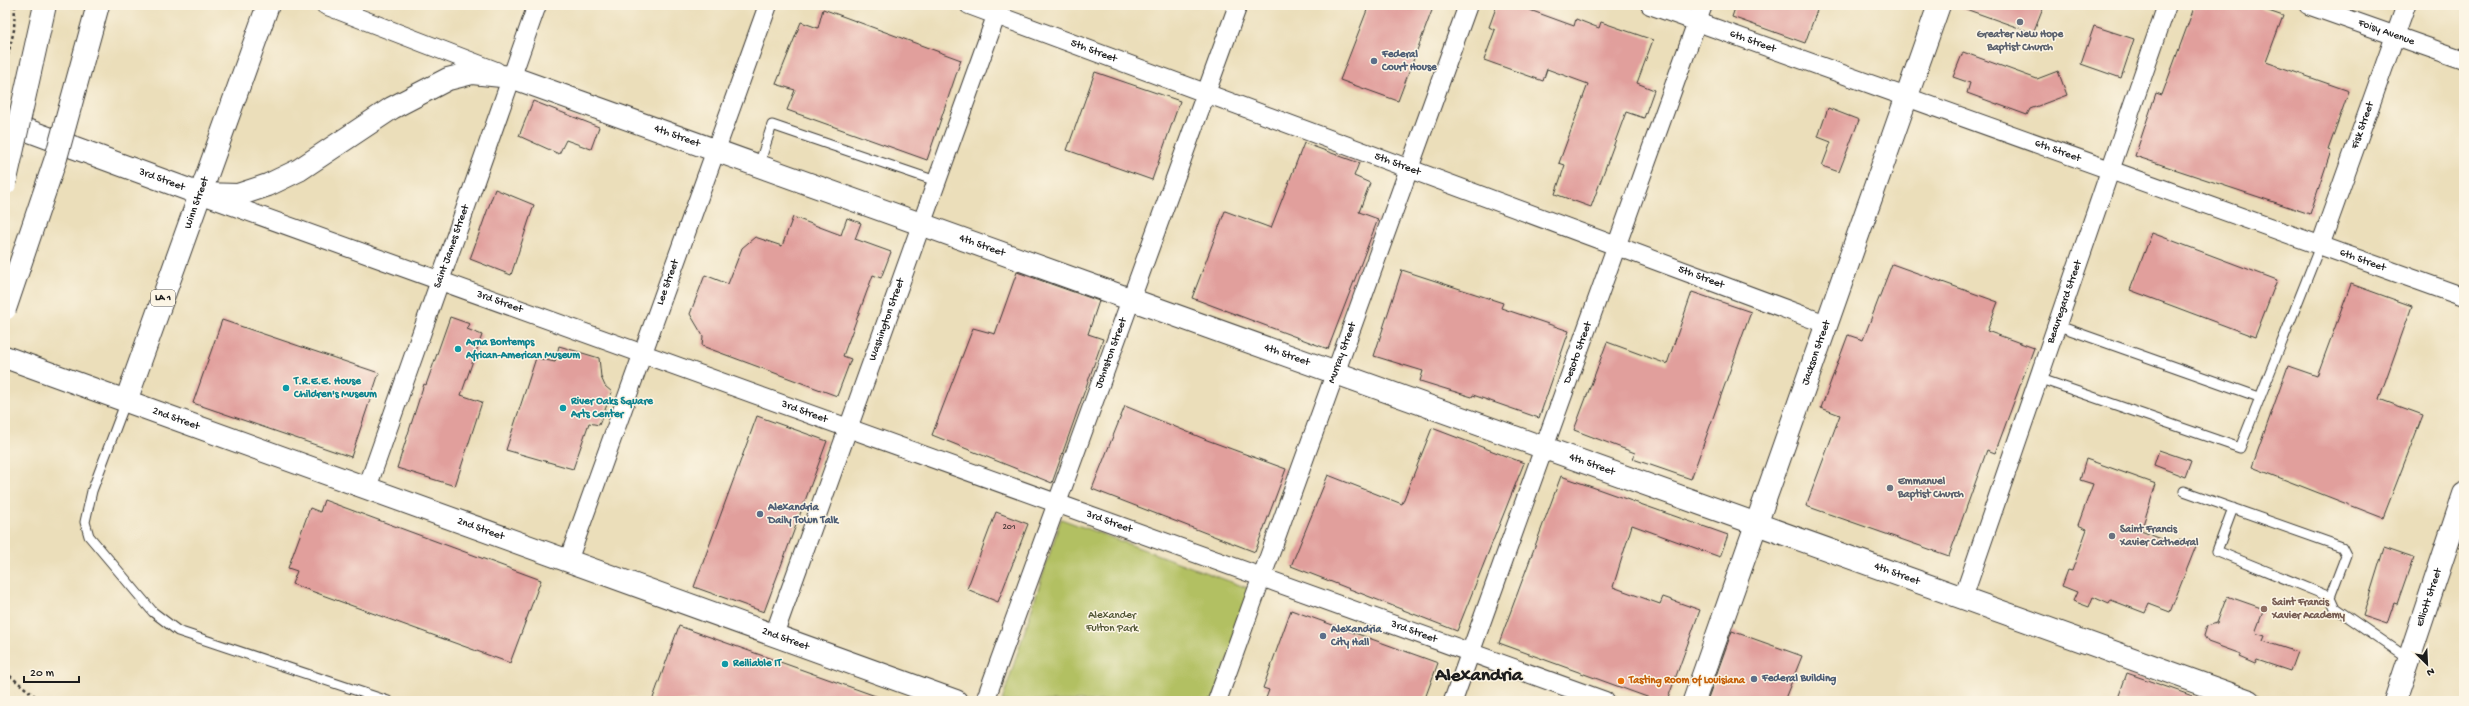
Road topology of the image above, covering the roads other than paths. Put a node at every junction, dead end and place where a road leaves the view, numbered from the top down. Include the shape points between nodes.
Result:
1 (45, 5) edge
2 (98, 5) edge
3 (268, 5) edge
4 (325, 5) edge
5 (537, 5) edge
6 (768, 5) edge
7 (969, 5) edge
8 (1238, 5) edge
9 (1468, 5) edge
10 (1650, 5) edge
11 (1703, 5) edge
12 (1939, 5) edge
13 (2167, 5) edge
14 (2308, 5) edge
15 (2406, 5) edge
16 (998, 10) edge
17 (1697, 22) junction
18 (2396, 36) junction
19 (2464, 60) edge
20 (511, 77) junction
21 (1206, 93) junction
22 (1906, 96) junction
23 (5, 122) edge
24 (714, 150) junction
25 (759, 165) junction
26 (1409, 169) junction
27 (2110, 170) junction
28 (936, 181) junction
29 (5, 184) edge
30 (200, 194) junction
31 (922, 224) junction
32 (1616, 246) junction
33 (2320, 246) junction
34 (439, 281) junction
35 (2464, 297) edge
36 (1131, 299) junction
37 (5, 309) edge
38 (1826, 324) junction
39 (2056, 325) junction
40 (642, 354) junction
41 (5, 357) edge
42 (1336, 373) junction
43 (2038, 378) junction
44 (2259, 397) junction
45 (126, 401) junction
46 (848, 428) junction
47 (1544, 448) junction
48 (367, 488) junction
49 (2184, 491) dead end
50 (2464, 494) edge
51 (1057, 503) junction
52 (2233, 508) junction
53 (1755, 523) junction
54 (2458, 530) edge
55 (568, 561) junction
56 (1262, 577) junction
57 (2330, 597) junction
58 (1963, 598) junction
59 (774, 635) junction
60 (1470, 652) junction
61 (2409, 659) junction
62 (388, 701) edge
63 (956, 701) edge
64 (985, 701) edge
65 (1217, 701) edge
66 (1453, 701) edge
67 (1605, 701) edge
68 (1694, 701) edge
69 (2250, 701) edge
70 (2395, 701) edge

1 - 29 main road, bridge
2 - 37 main road, bridge via 56,158
3 - 30 main road, Winn Street / LA 1
4 - 20 street, 4th Street
5 - 20 street, Saint James Street
6 - 24 street, Lee Street
7 - 16 street, 5th Street
8 - 21 street, Johnston Street
9 - 26 street, Murray Street
10 - 17 street, 6th Street
11 - 17 street, Desoto Street
12 - 22 main road, Jackson Street
13 - 27 street, Beauregard Street
14 - 18 street, Foisy Avenue
15 - 18 street, Fisk Street
16 - 21 street, 5th Street
16 - 28 street, Washington Street
17 - 22 street, 6th Street
17 - 32 street, Desoto Street
18 - 19 street, Foisy Avenue
18 - 33 street, Fisk Street
20 - 24 main road, 4th Street
20 - 30 main road via 472,73 448,79 410,97 299,170 268,185 238,195
20 - 34 street, Saint James Street
21 - 26 street, 5th Street
21 - 36 street, Johnston Street
22 - 27 street, 6th Street
22 - 38 main road, Jackson Street
23 - 30 main road, 3rd Street
24 - 25 main road, 4th Street
24 - 40 street, Lee Street
25 - 28 lane via 772,125
25 - 31 main road, 4th Street
26 - 32 street, 5th Street
26 - 42 street, Murray Street
27 - 33 street, 6th Street
27 - 39 street, Beauregard Street
28 - 31 street, Washington Street
30 - 34 street, 3rd Street
30 - 45 main road, Winn Street / LA 1
31 - 36 main road, 4th Street
31 - 46 street, Washington Street
32 - 38 street, 5th Street
32 - 47 street, Desoto Street
33 - 35 street, 6th Street
33 - 44 lane
34 - 40 street, 3rd Street
34 - 48 street, Saint James Street
36 - 42 main road, 4th Street
36 - 51 street, Johnston Street
38 - 53 main road, Jackson Street
39 - 43 street, Beauregard Street
39 - 44 lane
40 - 46 street, 3rd Street
40 - 55 street, Lee Street
41 - 45 main road, 2nd Street
42 - 47 main road, 4th Street
42 - 56 street, Murray Street
43 - 44 lane via 2240,448
43 - 58 street, Beauregard Street
45 - 48 main road, 2nd Street
45 - 62 lane via 92,491 85,522 89,536 153,612 178,631
46 - 51 street, 3rd Street
46 - 59 street, Washington Street
47 - 53 main road, 4th Street
47 - 60 street, Desoto Street
48 - 55 main road, 2nd Street
49 - 52 lane
50 - 54 main road, Elliott Street
51 - 56 street, 3rd Street
51 - 64 street, Johnston Street
52 - 57 lane via 2217,551
52 - 57 lane via 2342,547 2346,555
53 - 58 main road, 4th Street
53 - 68 main road, Jackson Street
54 - 61 main road, Elliott Street
55 - 59 main road, 2nd Street
56 - 60 street, 3rd Street
56 - 65 street, Murray Street
57 - 61 lane via 2335,608
58 - 69 main road, 4th Street
59 - 63 main road, 2nd Street
60 - 66 street, Desoto Street
60 - 67 street, 3rd Street
61 - 70 main road, Elliott Street

